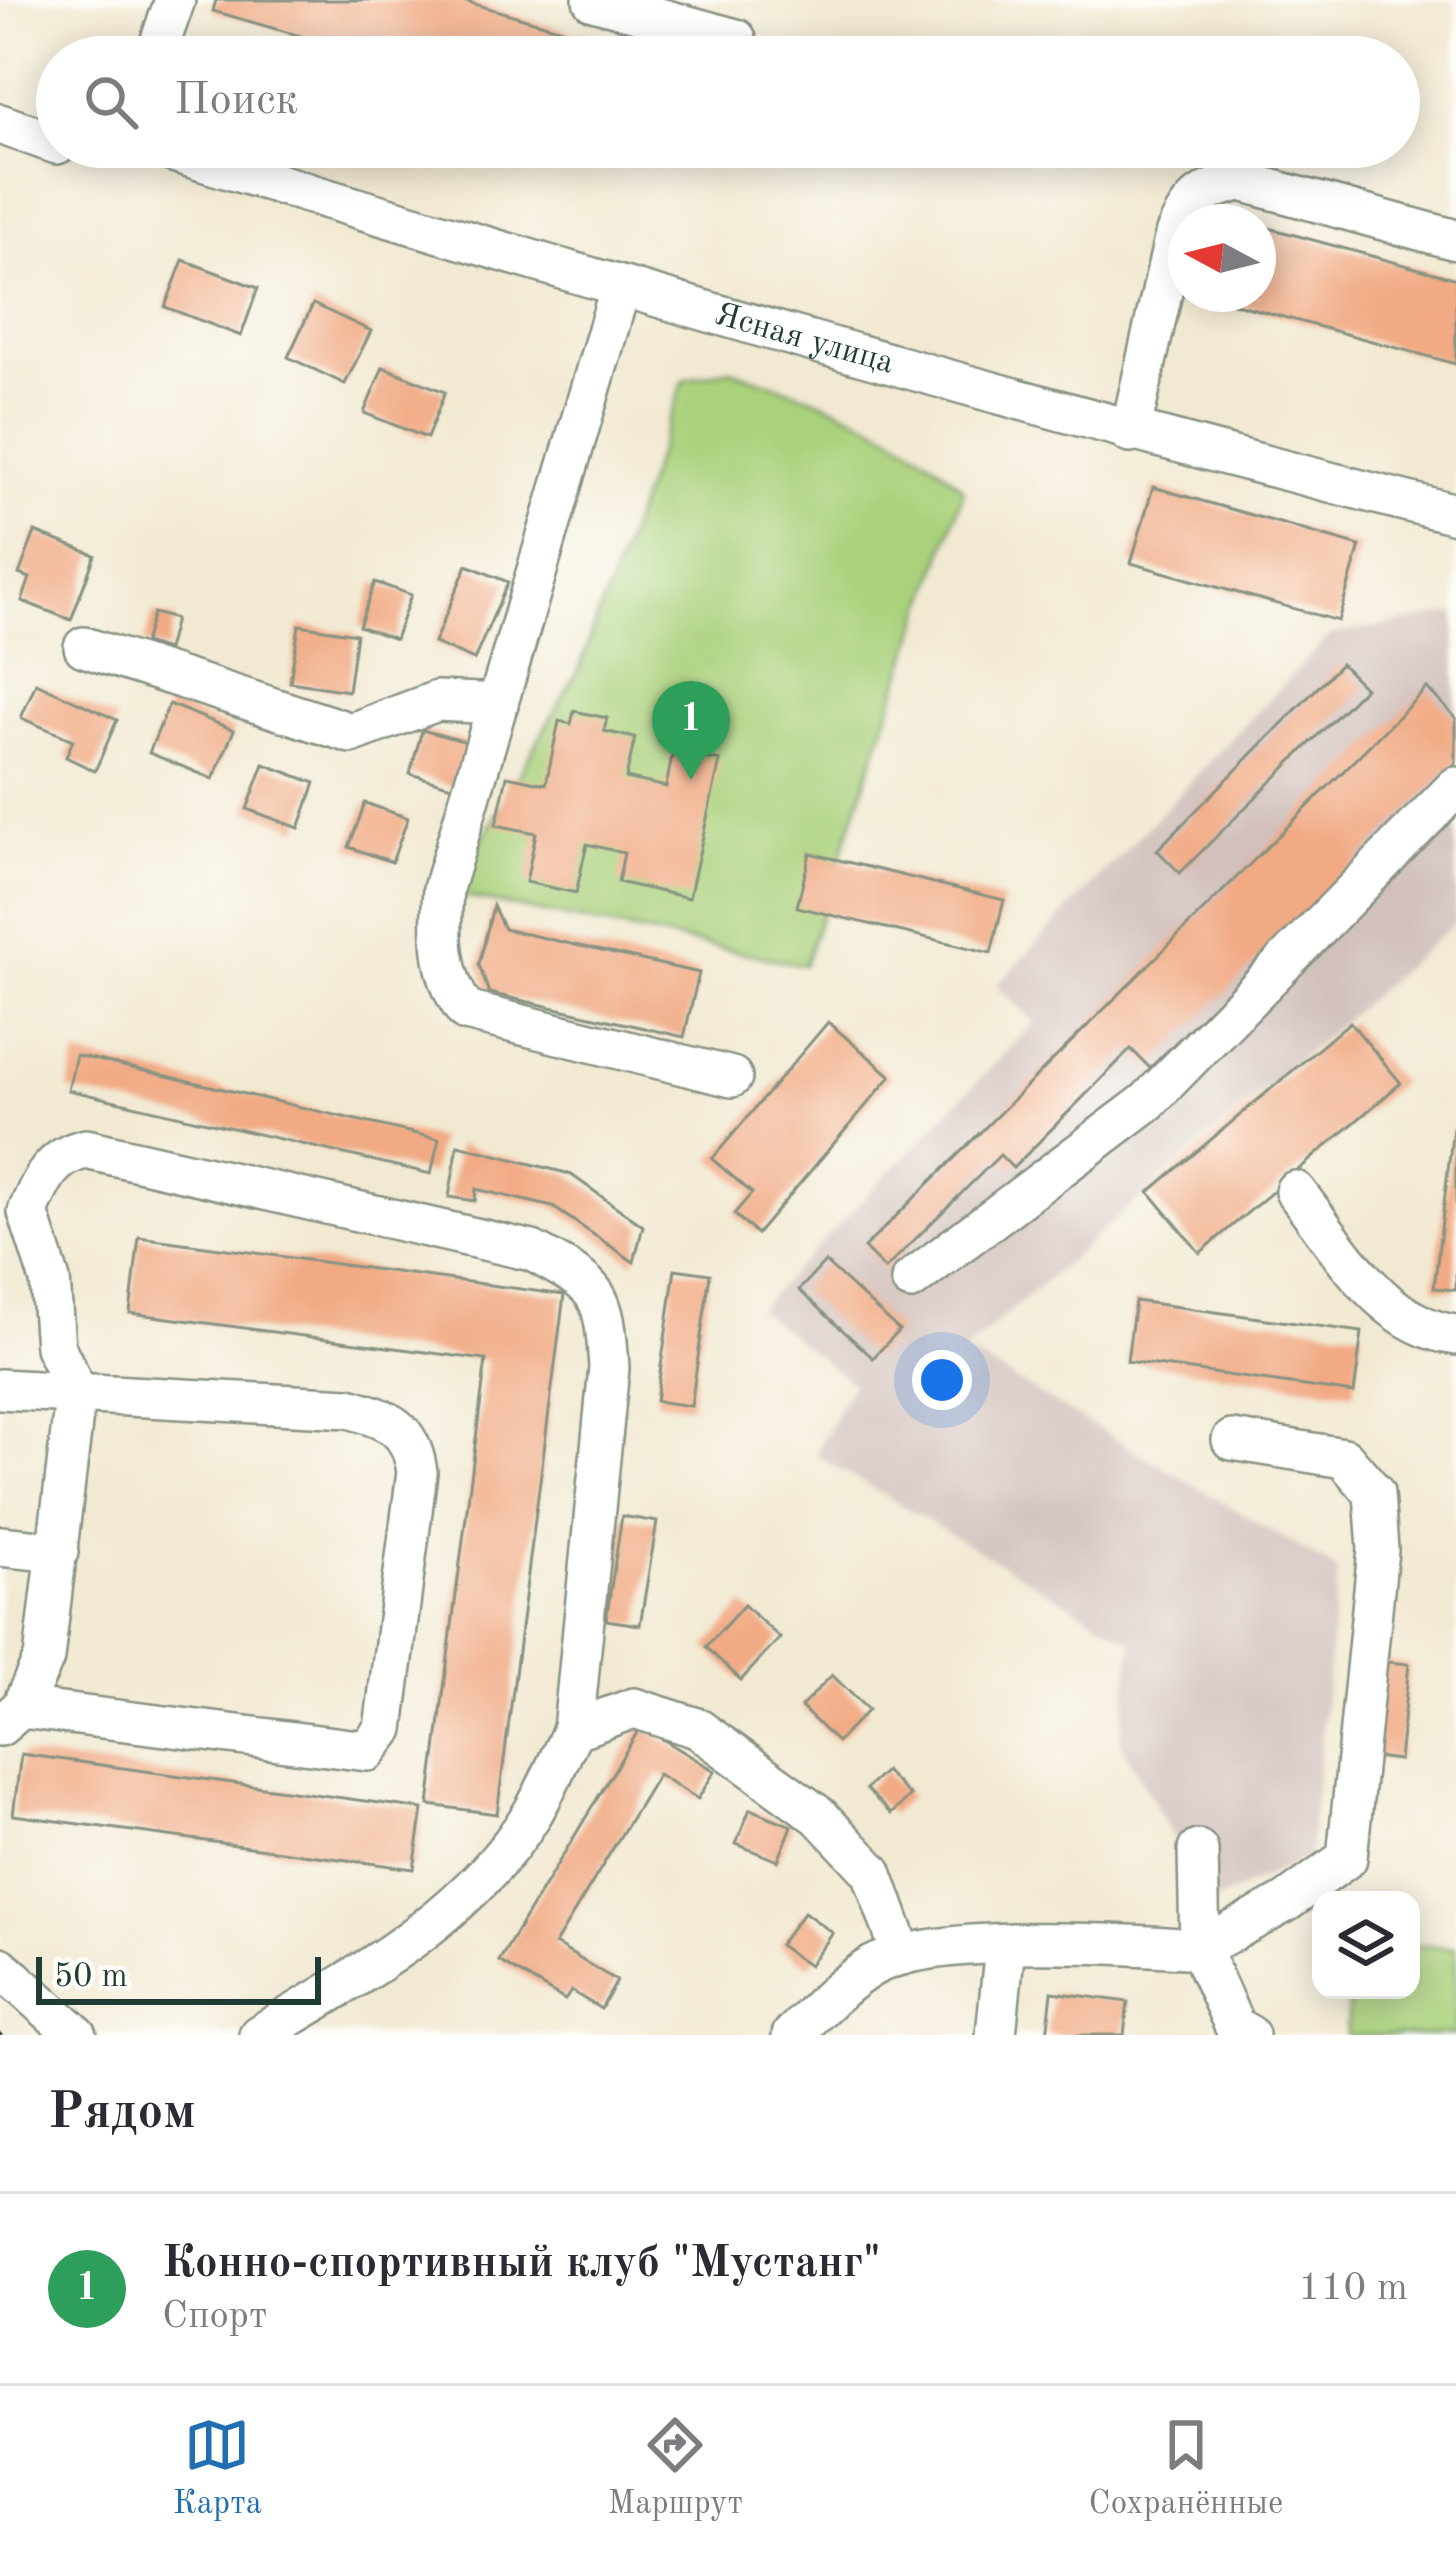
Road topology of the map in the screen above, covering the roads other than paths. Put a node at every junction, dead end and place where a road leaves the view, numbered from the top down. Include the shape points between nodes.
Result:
1 (175, 0) edge
2 (593, 0) edge
3 (162, 36) edge
4 (725, 36) edge
5 (0, 124) edge
6 (36, 137) edge
7 (225, 168) edge
8 (1456, 240) edge
9 (620, 290) junction
10 (1130, 433) junction
11 (1456, 514) edge
12 (84, 647) dead end
13 (499, 704) junction
14 (1456, 787) edge
15 (731, 1077) dead end
16 (1295, 1191) dead end
17 (14, 1205) edge
18 (911, 1280) dead end
19 (1456, 1335) edge
20 (0, 1389) edge
21 (76, 1390) junction
22 (1232, 1440) dead end
23 (0, 1546) edge
24 (58, 1552) junction
25 (10, 1717) edge
26 (573, 1730) junction
27 (1198, 1850) dead end
28 (1005, 1945) junction
29 (1199, 1949) junction
30 (902, 1955) junction
31 (0, 1967) edge
32 (77, 2035) edge
33 (260, 2035) edge
34 (792, 2035) edge
35 (996, 2035) edge
36 (1249, 2035) edge

1 - 3 street
2 - 4 street
5 - 6 street
7 - 9 street, Ясная улица
8 - 10 street via 1241,182 1208,188 1188,204 1175,235
9 - 10 street, Ясная улица
9 - 13 street
10 - 11 street, Ясная улица
12 - 13 street via 328,730 371,729 437,700
13 - 15 street via 443,890 448,987 466,1011
14 - 18 street via 1147,1102
16 - 19 street via 1390,1309 1423,1331
17 - 21 street via 50,1280 55,1347
17 - 26 street via 64,1153 86,1149 532,1251 590,1282 606,1317 609,1368
20 - 21 street
21 - 24 street
21 - 25 street via 349,1408 393,1420 413,1444 418,1472 384,1730 367,1751
22 - 29 street via 1344,1457 1374,1493 1378,1550 1347,1858
23 - 24 street
24 - 25 street via 44,1658
26 - 30 street via 634,1708 698,1728 819,1816 872,1872
26 - 33 street via 531,1815 486,1873 406,1947
27 - 29 street
28 - 29 street
28 - 30 street
28 - 35 street
29 - 36 street via 1235,2027
30 - 34 street via 872,1966
31 - 32 street

